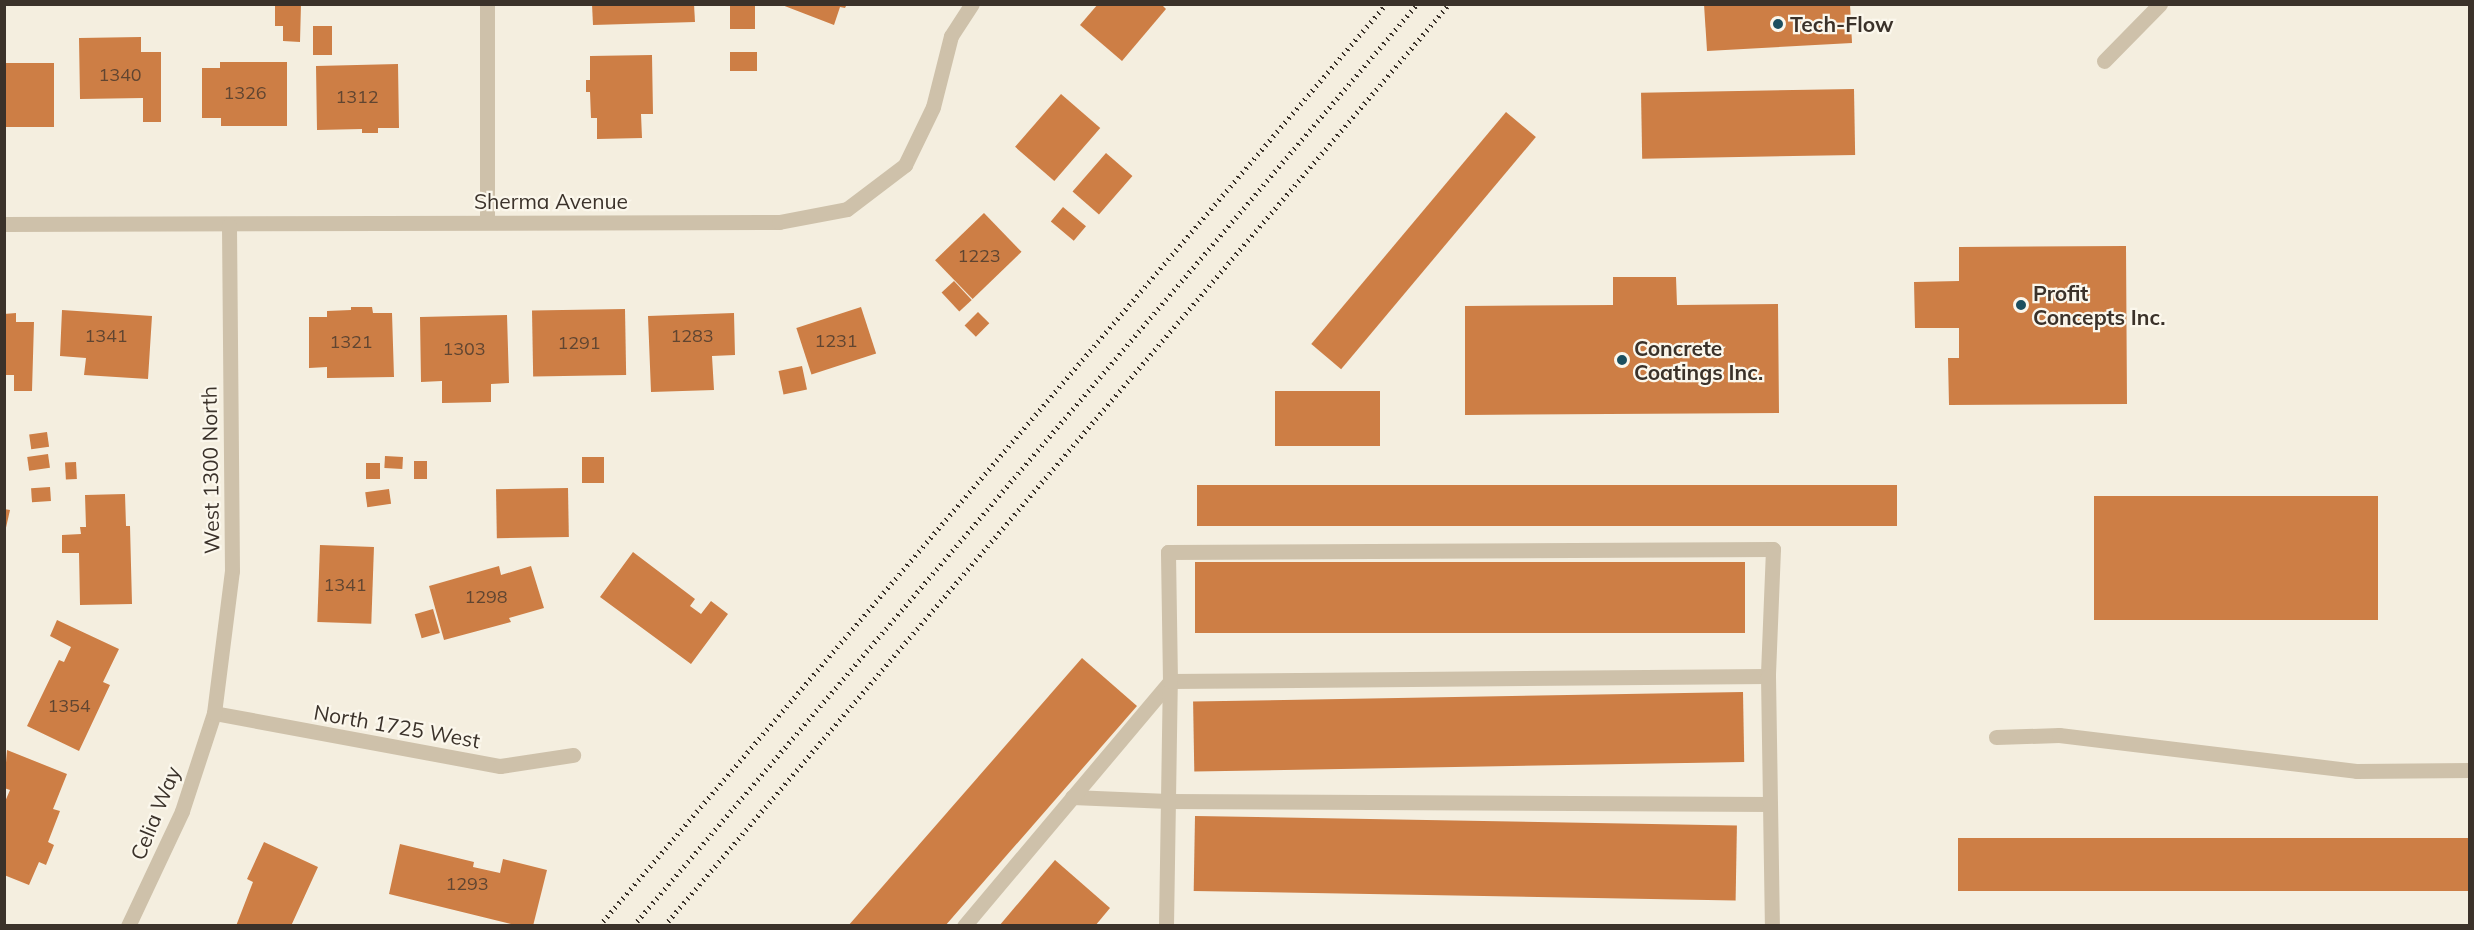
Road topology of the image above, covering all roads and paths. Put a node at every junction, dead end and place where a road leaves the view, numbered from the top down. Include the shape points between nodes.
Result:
1 (487, 4) edge
2 (972, 4) edge
3 (2160, 4) edge
4 (2103, 61) dead end
5 (487, 221) junction
6 (4, 224) edge
7 (229, 225) junction
8 (1768, 676) junction
9 (1170, 681) junction
10 (214, 713) junction
11 (1996, 737) dead end
12 (573, 755) dead end
13 (2469, 770) edge
14 (1072, 797) junction
15 (1168, 801) junction
16 (1770, 804) junction
17 (128, 926) edge
18 (964, 926) edge
19 (1166, 926) edge
20 (1772, 926) edge

1 - 5 street
2 - 5 street, Sherma Avenue via 951,36 933,107 905,165 847,209 779,222
3 - 4 street
5 - 7 street, Sherma Avenue
6 - 7 street, Sherma Avenue
7 - 10 street, West 1300 North via 232,572
8 - 9 street
8 - 9 street via 1773,549 1168,552
8 - 16 street
9 - 14 street
9 - 15 street
10 - 12 street, North 1725 West via 500,765
10 - 17 street, Celia Way via 182,812
11 - 13 street via 2059,735 2356,771
14 - 15 street
14 - 18 street
15 - 16 street
15 - 19 street
16 - 20 street

